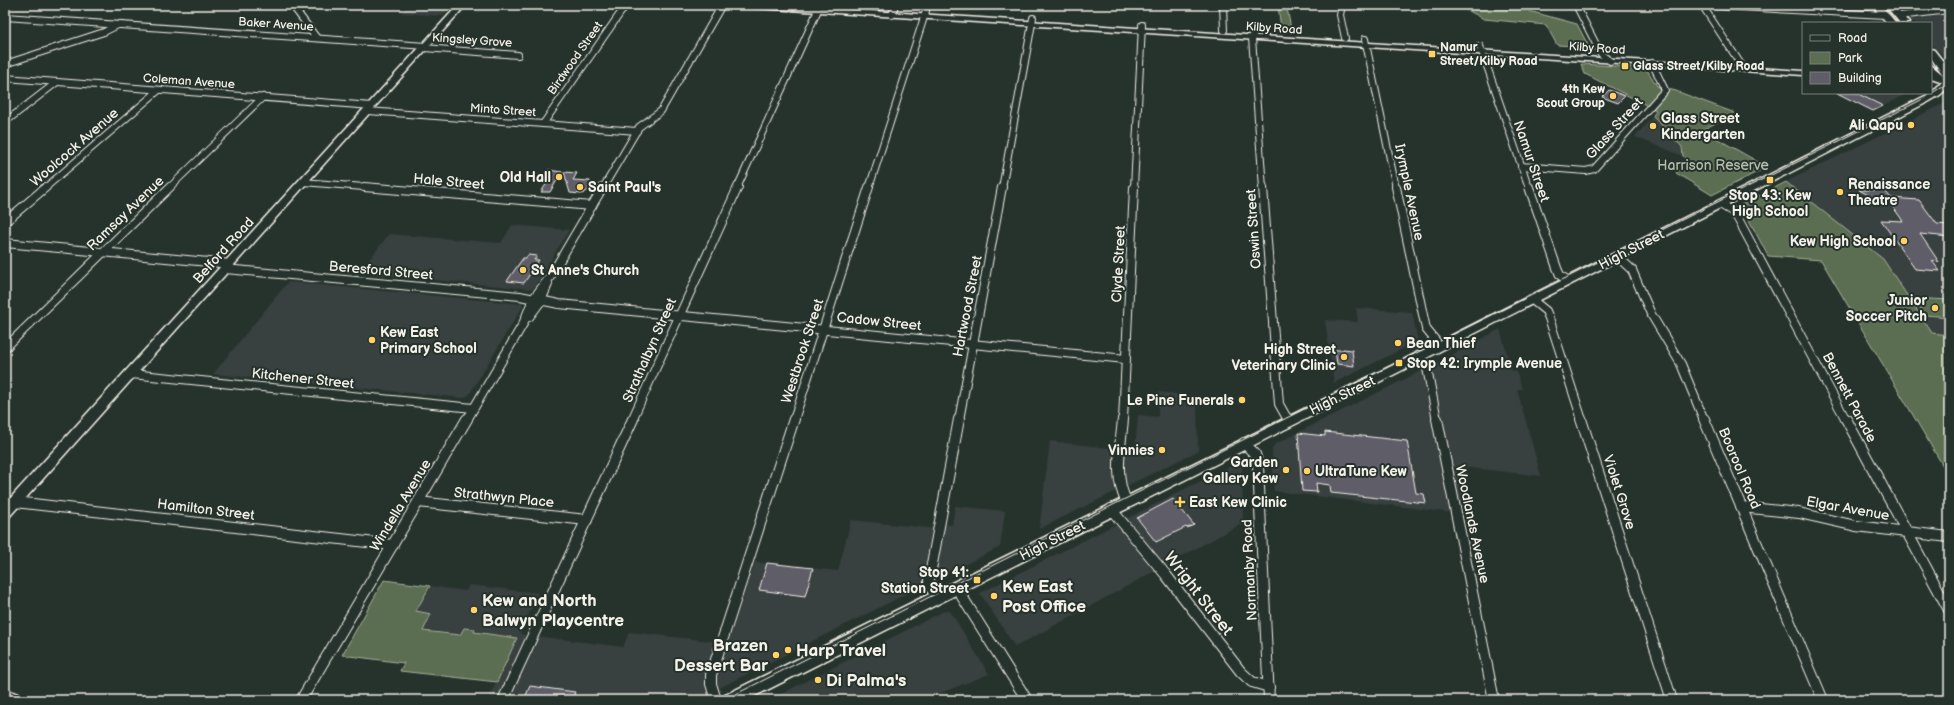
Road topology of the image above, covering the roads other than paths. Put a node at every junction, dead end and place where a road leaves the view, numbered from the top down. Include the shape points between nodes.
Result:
1 (292, 5) edge
2 (462, 5) edge
3 (626, 5) edge
4 (722, 5) edge
5 (743, 5) edge
6 (835, 5) edge
7 (1223, 5) edge
8 (1342, 5) edge
9 (1576, 5) edge
10 (1702, 5) edge
11 (1876, 5) edge
12 (1889, 5) edge
13 (818, 10) junction
14 (893, 10) edge
15 (1949, 10) edge
16 (925, 14) junction
17 (1885, 15) junction
18 (5, 17) edge
19 (1902, 20) edge
20 (1033, 21) junction
21 (1891, 22) edge
22 (120, 24) junction
23 (1143, 28) junction
24 (1224, 30) junction
25 (1253, 35) junction
26 (316, 37) junction
27 (1345, 38) junction
28 (1366, 42) junction
29 (425, 47) junction
30 (1481, 49) junction
31 (1932, 53) edge
32 (1601, 54) junction
33 (518, 55) dead end
34 (1610, 61) junction
35 (1652, 63) junction
36 (5, 64) edge
37 (1742, 66) junction
38 (1802, 66) edge
39 (1932, 69) edge
40 (1802, 73) edge
41 (1932, 76) edge
42 (5, 78) edge
43 (57, 82) junction
44 (1932, 82) edge
45 (1949, 83) edge
46 (159, 90) junction
47 (263, 97) junction
48 (370, 108) junction
49 (5, 122) edge
50 (543, 124) junction
51 (637, 131) junction
52 (1521, 166) junction
53 (303, 182) junction
54 (1720, 204) junction
55 (592, 206) junction
56 (5, 222) edge
57 (5, 243) edge
58 (103, 252) junction
59 (1617, 256) junction
60 (227, 266) junction
61 (1568, 281) junction
62 (1531, 299) junction
63 (537, 300) junction
64 (679, 315) junction
65 (824, 329) junction
66 (973, 344) junction
67 (1439, 345) junction
68 (5, 348) edge
69 (1419, 355) junction
70 (1126, 359) junction
71 (131, 374) junction
72 (473, 408) junction
73 (1289, 421) junction
74 (1244, 443) junction
75 (15, 502) junction
76 (418, 502) junction
77 (1127, 502) junction
78 (1741, 507) junction
79 (1111, 509) junction
80 (5, 513) edge
81 (587, 520) junction
82 (1907, 532) junction
83 (1949, 537) edge
84 (393, 545) junction
85 (956, 587) junction
86 (936, 597) junction
87 (1949, 610) edge
88 (1269, 687) junction
89 (5, 696) edge
90 (15, 700) edge
91 (301, 700) edge
92 (503, 700) edge
93 (716, 700) edge
94 (731, 700) edge
95 (1027, 700) edge
96 (1269, 700) edge
97 (1494, 700) edge
98 (1672, 700) edge
99 (1823, 700) edge

1 - 26 street
2 - 29 street, Belford Road
3 - 50 street, Birdwood Street
4 - 51 street, Windella Avenue via 661,111 642,124
5 - 13 street, Kilby Road
6 - 14 street, Kilby Road
7 - 24 street
8 - 27 street via 1340,15
9 - 32 street
10 - 17 street
10 - 37 street
11 - 17 main road
12 - 19 main road
13 - 14 street, Kilby Road
13 - 64 street, Strathalbyn Street
14 - 16 street, Kilby Road
15 - 19 street
16 - 20 street, Kilby Road
16 - 65 street, Westbrook Street
17 - 21 main road
18 - 22 street, Baker Avenue
20 - 23 street, Kilby Road
20 - 66 street, Hartwood Street
22 - 26 street, Baker Avenue
22 - 36 street via 104,32
23 - 24 street, Kilby Road
23 - 25 street, Kilby Road
23 - 70 street, Clyde Street
24 - 25 street, Kilby Road
25 - 27 street, Kilby Road
25 - 28 street, Kilby Road
25 - 73 street, Oswin Street via 1280,404
26 - 29 street, Baker Avenue
27 - 28 street, Kilby Road
28 - 30 street, Kilby Road
28 - 67 street, Irymple Avenue via 1426,329
29 - 33 street, Kingsley Grove
29 - 48 street, Belford Road
30 - 32 street, Kilby Road
30 - 34 street, Kilby Road
30 - 52 street, Namur Street
31 - 45 main road via 1947,72
32 - 34 street
32 - 37 street, Kilby Road
34 - 35 street, Kilby Road
35 - 37 street, Kilby Road
35 - 52 street, Glass Street via 1665,90 1594,168 1586,171
37 - 38 street, Kilby Road
37 - 40 street, Kilby Road
39 - 45 main road
41 - 45 street
42 - 43 street, Coleman Avenue
43 - 46 street, Coleman Avenue
43 - 49 street
44 - 45 street
45 - 54 main road, High Street via 1930,97
46 - 47 street, Coleman Avenue
46 - 56 street, Woolcock Avenue
47 - 48 street, Coleman Avenue
47 - 58 street, Ramsay Avenue
48 - 50 street, Minto Street
48 - 53 street, Belford Road
50 - 51 street, Minto Street
51 - 55 street, Windella Avenue
52 - 61 street, Namur Street via 1557,268
53 - 55 street, Hale Street
53 - 60 street, Belford Road
54 - 59 main road, High Street
54 - 82 street, Bennett Parade via 1737,217
55 - 63 street, Windella Avenue
57 - 58 street, Beresford Street
58 - 60 street, Beresford Street
58 - 68 street, Ramsay Avenue
59 - 61 main road, High Street
59 - 78 street, Boorool Road via 1632,270 1651,314 1681,364
60 - 63 street, Beresford Street via 520,296
60 - 71 street, Belford Road
61 - 62 main road, High Street
62 - 67 main road, High Street
62 - 98 street, Violet Grove via 1546,311 1549,318
63 - 64 street, Cadow Street
63 - 72 street, Windella Avenue
64 - 65 street, Cadow Street
64 - 81 street, Strathalbyn Street
65 - 66 street, Cadow Street
65 - 93 street, Westbrook Street via 712,675 711,684
66 - 70 street, Cadow Street
66 - 86 street, Hartwood Street via 929,580
67 - 69 main road, High Street
69 - 73 main road, High Street
69 - 97 street, Woodlands Avenue via 1428,372
70 - 77 street, Clyde Street via 1120,471 1122,492
71 - 72 street, Kitchener Street
71 - 75 street, Belford Road
72 - 76 street, Windella Avenue
73 - 74 main road, High Street
74 - 77 main road, High Street
74 - 88 street, Normanby Road via 1255,454 1258,465
75 - 80 street, Belford Road
75 - 84 street, Hamilton Street
76 - 81 street, Strathwyn Place
76 - 84 street, Windella Avenue
77 - 79 main road, High Street
78 - 82 street, Elgar Avenue via 1799,513 1856,526
78 - 99 street, Boorool Road
79 - 85 main road, High Street
79 - 88 street, Wright Street via 1241,672 1252,682
81 - 92 street, Strathalbyn Street
82 - 83 street, Elgar Avenue
82 - 87 street, Bennett Parade
84 - 91 street, Windella Avenue
85 - 86 main road, High Street
85 - 95 street
86 - 94 main road, High Street
88 - 96 street, Normanby Road
89 - 90 main road

